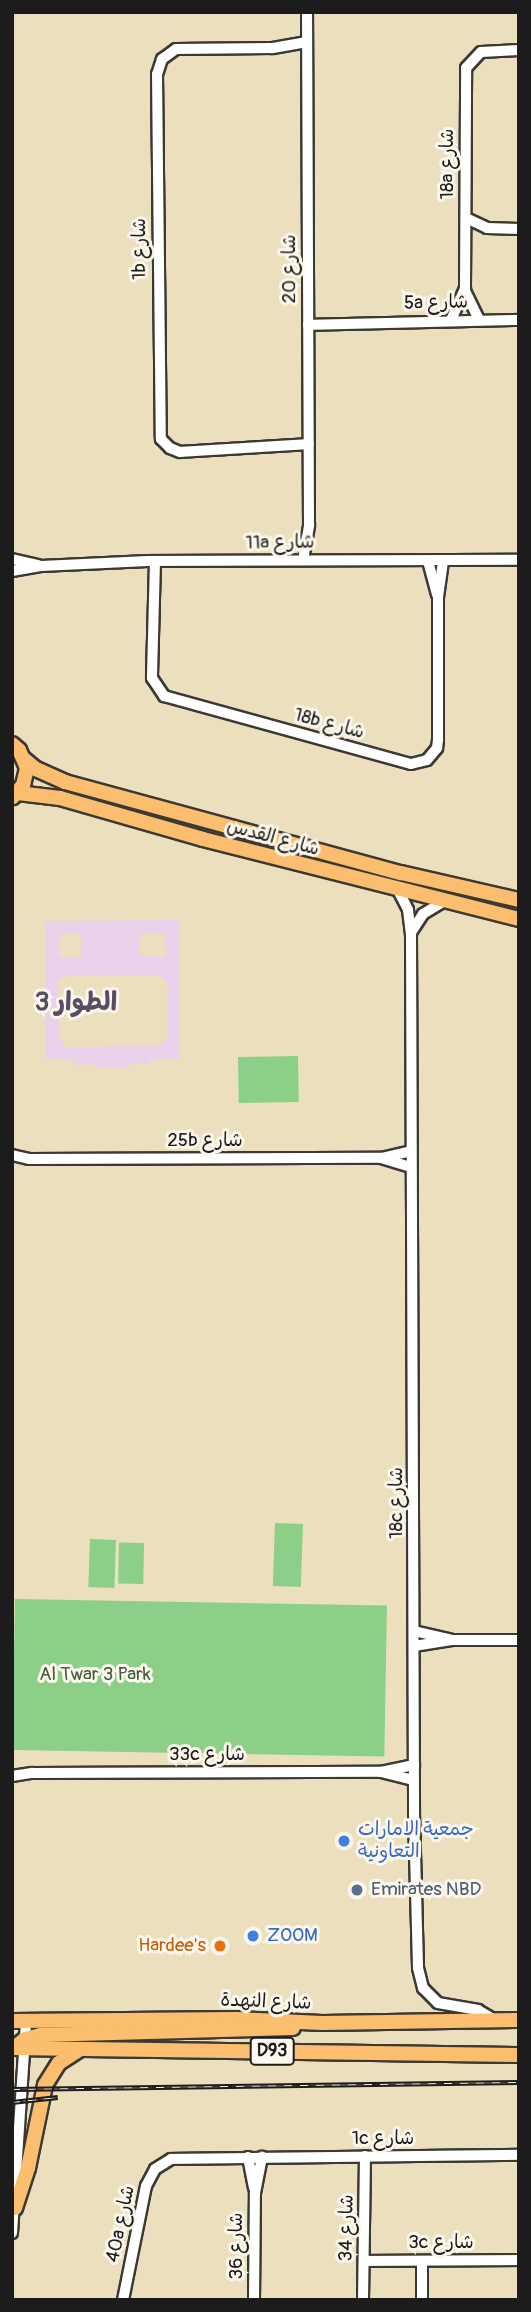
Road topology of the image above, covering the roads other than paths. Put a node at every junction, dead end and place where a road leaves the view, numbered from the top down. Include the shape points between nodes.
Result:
1 (307, 12) edge
2 (307, 47) junction
3 (519, 50) edge
4 (466, 218) junction
5 (492, 228) junction
6 (519, 229) edge
7 (466, 242) junction
8 (465, 288) junction
9 (451, 320) junction
10 (479, 320) junction
11 (519, 320) edge
12 (308, 321) junction
13 (309, 447) junction
14 (309, 526) junction
15 (12, 559) edge
16 (303, 560) junction
17 (316, 560) junction
18 (519, 560) edge
19 (151, 561) junction
20 (428, 561) junction
21 (443, 561) junction
22 (41, 566) junction
23 (12, 571) edge
24 (438, 597) junction
25 (17, 748) edge
26 (15, 795) edge
27 (398, 890) junction
28 (519, 900) edge
29 (443, 902) junction
30 (519, 919) edge
31 (411, 934) junction
32 (411, 1151) junction
33 (12, 1155) edge
34 (381, 1158) junction
35 (29, 1159) junction
36 (12, 1163) edge
37 (411, 1167) junction
38 (414, 1631) junction
39 (452, 1640) junction
40 (519, 1640) edge
41 (414, 1647) junction
42 (414, 1765) junction
43 (12, 1769) edge
44 (381, 1772) junction
45 (32, 1773) junction
46 (12, 1776) edge
47 (414, 1780) junction
48 (519, 2020) edge
49 (19, 2021) edge
50 (496, 2021) junction
51 (322, 2023) junction
52 (18, 2047) edge
53 (83, 2048) junction
54 (519, 2054) edge
55 (519, 2155) edge
56 (365, 2156) junction
57 (248, 2157) junction
58 (262, 2157) junction
59 (255, 2193) junction
60 (15, 2208) junction
61 (12, 2233) edge
62 (519, 2260) edge
63 (364, 2261) junction
64 (422, 2261) junction
65 (123, 2300) edge
66 (254, 2300) edge
67 (363, 2300) edge
68 (422, 2300) edge

1 - 2 street, شارع 20
2 - 12 street, شارع 20
2 - 13 street, 1b شارع via 176,49 162,59 156,74 160,434 170,448 180,452
3 - 4 street, 18a شارع via 475,56 465,74
4 - 5 street
4 - 7 street, 18a شارع
5 - 6 street
5 - 7 street
7 - 8 street, 18a شارع
8 - 9 street, 18a شارع
8 - 10 street, 18a شارع
9 - 10 street, 5a شارع
9 - 12 street, 5a شارع
10 - 11 street, 5a شارع
12 - 13 street, شارع 20
13 - 14 street, شارع 20
14 - 16 street, شارع 20
14 - 17 street, شارع 20
15 - 22 street, 11a شارع
16 - 17 street, 11a شارع
16 - 19 street, 11a شارع
17 - 20 street, 11a شارع
18 - 21 street, 11a شارع
19 - 22 street, 11a شارع
19 - 24 street, 18b شارع via 152,678 164,696 411,764 427,760 437,748
20 - 21 street, 11a شارع
20 - 24 street, 18b شارع
21 - 24 street, 18b شارع
22 - 23 street, 11a شارع
25 - 26 main road via 26,777
25 - 28 main road, شارع القدس via 36,769 65,782
26 - 27 main road, شارع القدس via 60,798
27 - 29 main road, شارع القدس
27 - 31 street, 18c شارع via 408,910
29 - 30 main road, شارع القدس
29 - 31 street via 423,914
31 - 32 street, 18c شارع
32 - 34 street, 25b شارع
32 - 37 street, 18c شارع
33 - 35 street, 25b شارع
34 - 35 street, 25b شارع
34 - 37 street, 25b شارع
35 - 36 street, 25b شارع
37 - 38 street, 18c شارع
38 - 39 street
38 - 41 street, 18c شارع
39 - 40 street
39 - 41 street
41 - 42 street, 18c شارع
42 - 44 street, 33c شارع
42 - 47 street, 18c شارع
43 - 45 street, 33c شارع
44 - 45 street, 33c شارع
44 - 47 street, 33c شارع
45 - 46 street, 33c شارع
47 - 50 street, 18c شارع via 419,1976 427,1993 444,2006 478,2010
48 - 50 main road, شارع النهدة / D93
49 - 51 main road, شارع النهدة / D93
49 - 52 street
50 - 51 main road, شارع النهدة / D93
51 - 52 main road via 252,2032 49,2035
52 - 53 main road, D93
52 - 60 street via 22,2109
53 - 54 main road, D93
53 - 60 main road via 59,2063 45,2085
55 - 56 street, 1c شارع
56 - 58 street, 1c شارع
56 - 63 street, شارع 34
57 - 58 street, 1c شارع
57 - 59 street, شارع 36
57 - 65 street, 40a شارع via 180,2157 155,2169 146,2186
58 - 59 street, شارع 36
59 - 66 street, شارع 36
60 - 61 street
62 - 64 street, 3c شارع
63 - 64 street, 3c شارع
63 - 67 street, شارع 34
64 - 68 street

